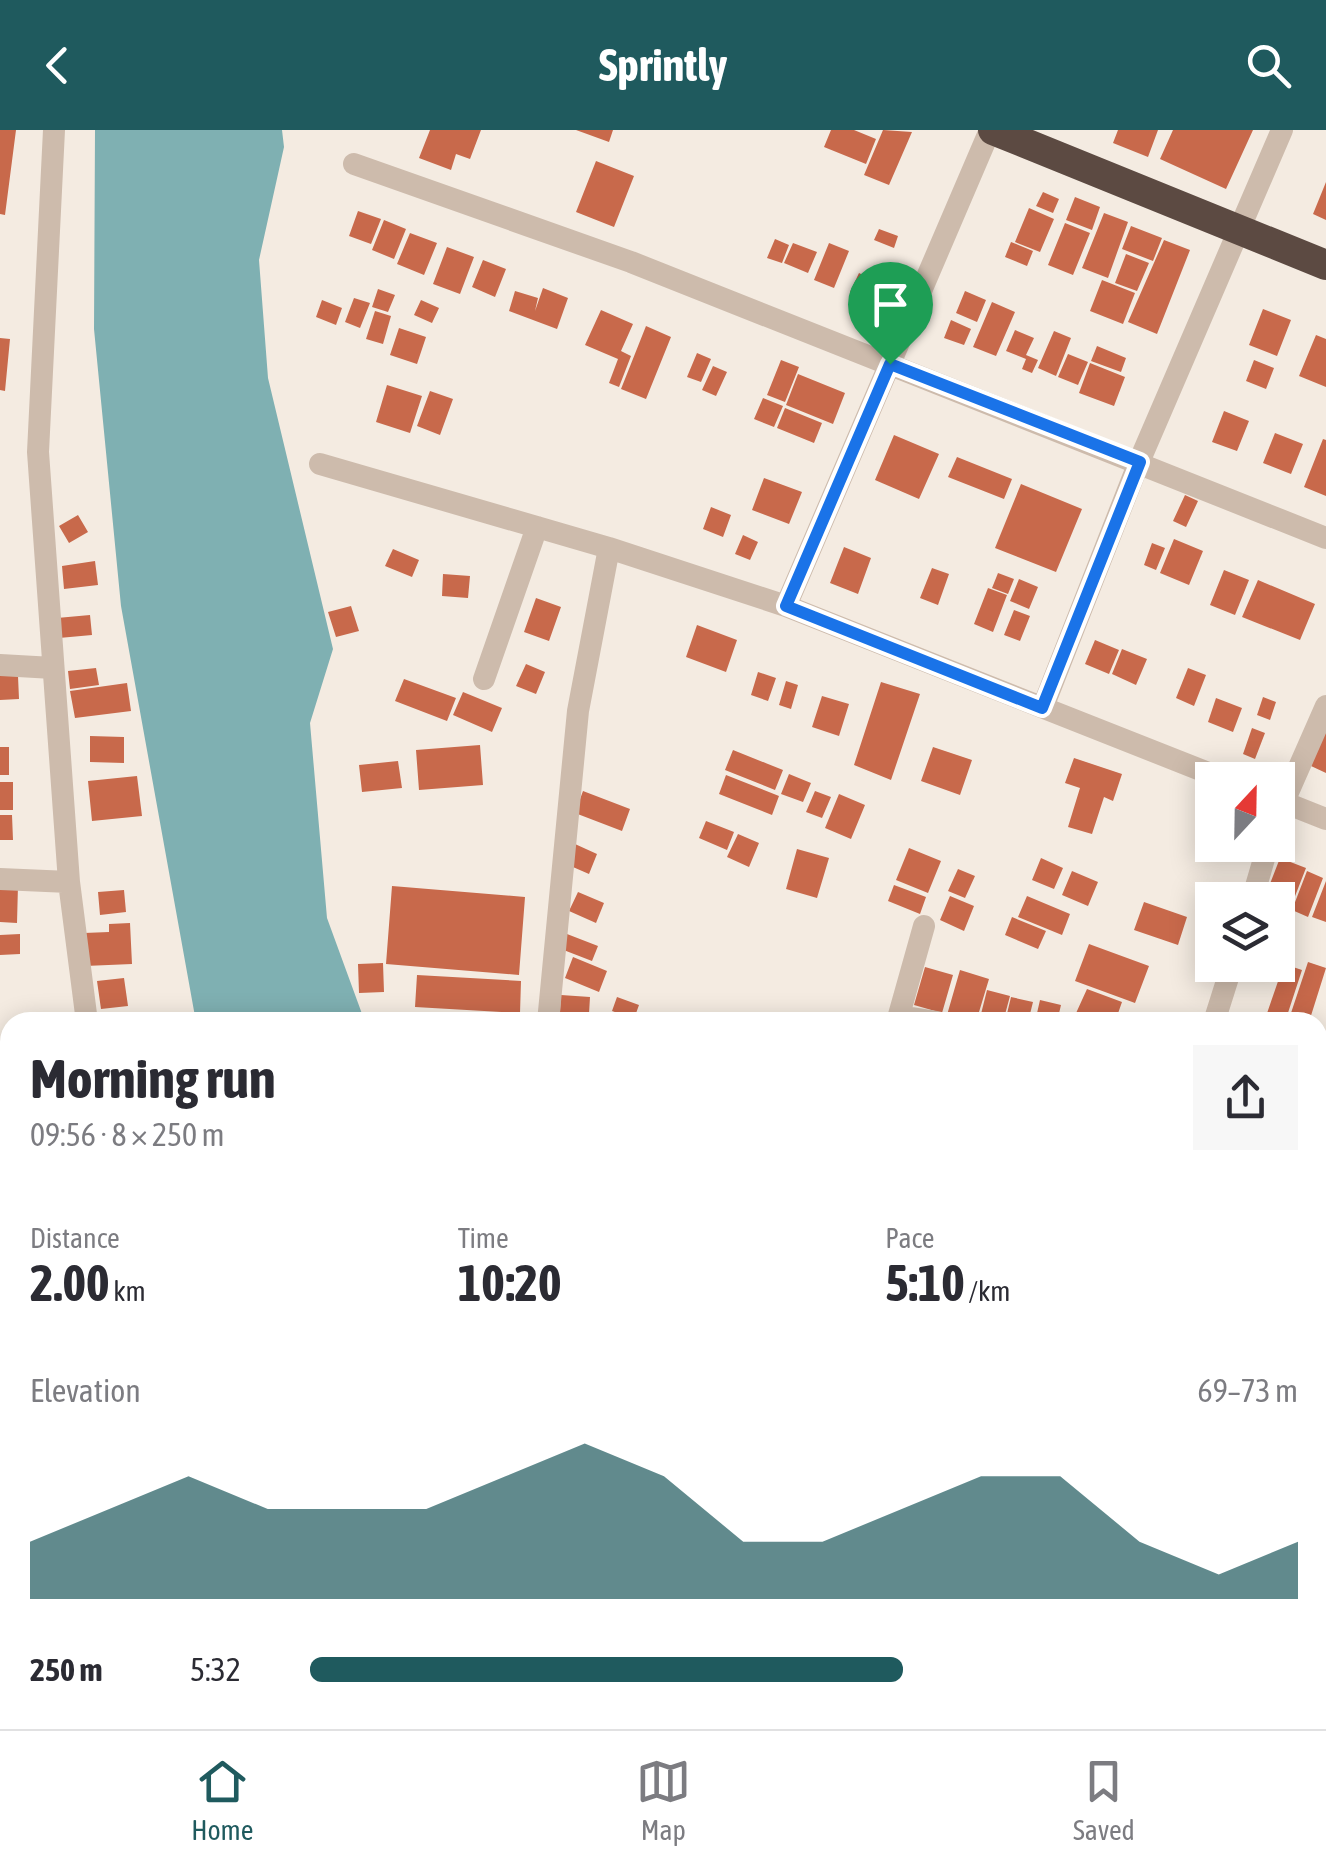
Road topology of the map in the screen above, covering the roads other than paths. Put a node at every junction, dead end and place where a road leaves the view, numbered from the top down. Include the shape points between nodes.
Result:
1 (54, 130) edge
2 (992, 130) edge
3 (1282, 130) edge
4 (354, 164) dead end
5 (1239, 230) junction
6 (1326, 265) edge
7 (890, 364) junction
8 (1140, 462) junction
9 (320, 464) dead end
10 (537, 527) junction
11 (1326, 538) edge
12 (609, 548) junction
13 (786, 606) junction
14 (0, 665) edge
15 (53, 668) junction
16 (484, 679) dead end
17 (1326, 706) edge
18 (1042, 708) junction
19 (1195, 768) edge
20 (1295, 772) edge
21 (1295, 810) edge
22 (1326, 818) edge
23 (0, 879) edge
24 (69, 882) junction
25 (924, 926) dead end
26 (1227, 982) edge
27 (86, 1012) edge
28 (549, 1012) edge
29 (900, 1012) edge
30 (1217, 1012) edge

1 - 15 street via 38,452
2 - 5 highway
2 - 7 street
3 - 5 street
4 - 7 street via 631,262
5 - 6 highway
5 - 8 street
7 - 8 street
7 - 13 street
8 - 11 street
8 - 18 street
9 - 10 street
10 - 12 street
10 - 16 street
12 - 13 street
12 - 28 street via 578,712
13 - 18 street
14 - 15 street
15 - 24 street
17 - 20 street
18 - 19 street
21 - 22 street
23 - 24 street
24 - 27 street
25 - 29 street
26 - 30 street

